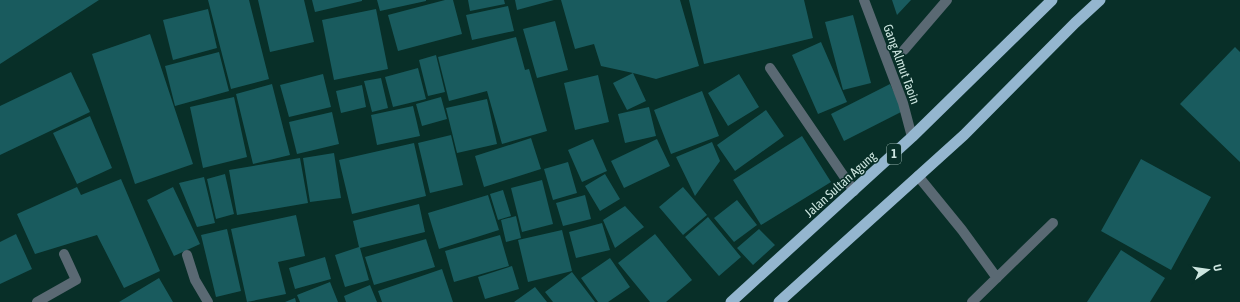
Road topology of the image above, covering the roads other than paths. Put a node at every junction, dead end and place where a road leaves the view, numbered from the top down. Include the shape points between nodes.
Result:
1 (864, 0) edge
2 (947, 0) edge
3 (1052, 0) edge
4 (1100, 0) edge
5 (904, 50) dead end
6 (770, 68) dead end
7 (912, 137) junction
8 (918, 176) junction
9 (854, 191) junction
10 (1053, 223) dead end
11 (64, 254) dead end
12 (187, 255) dead end
13 (997, 278) junction
14 (37, 302) edge
15 (208, 302) edge
16 (731, 302) edge
17 (779, 302) edge
18 (972, 302) edge

1 - 7 street, Gang Almut Taoin via 903,103
2 - 5 street
3 - 7 highway, Jalan Sultan Agung / 1
4 - 8 highway via 964,135
6 - 9 street
7 - 9 highway, Jalan Sultan Agung / 1
8 - 13 street
8 - 17 highway
9 - 16 highway, Jalan Sultan Agung / 1
10 - 13 street
11 - 14 street via 76,280
12 - 15 street via 195,280
13 - 18 street

